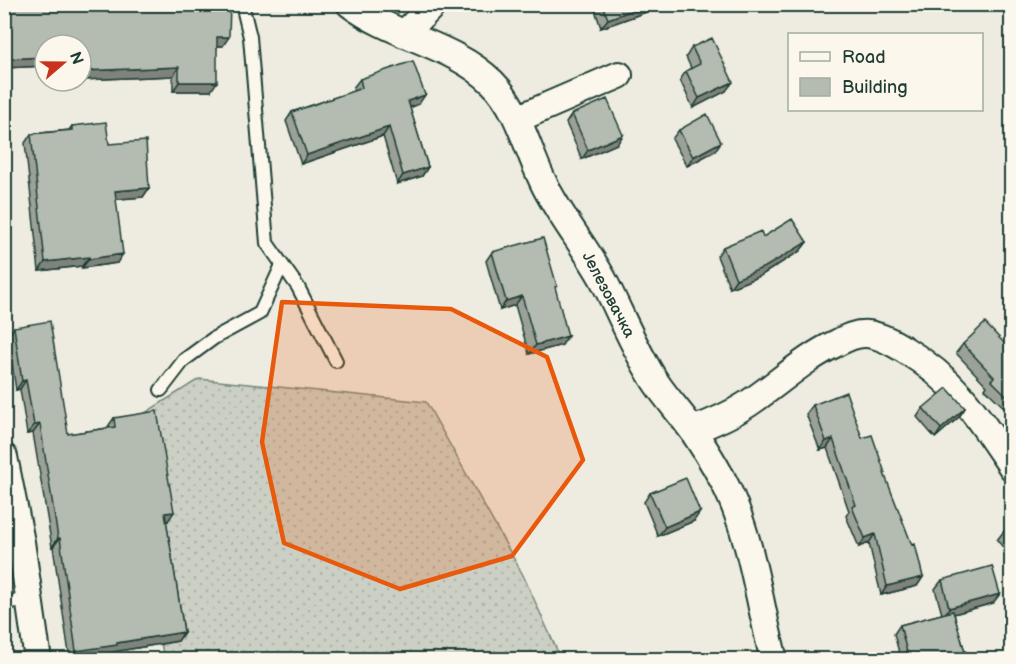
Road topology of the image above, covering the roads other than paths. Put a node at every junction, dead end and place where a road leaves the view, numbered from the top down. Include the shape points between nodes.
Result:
1 (242, 4) edge
2 (350, 4) edge
3 (434, 4) edge
4 (404, 34) junction
5 (619, 75) dead end
6 (517, 119) junction
7 (282, 265) junction
8 (336, 361) dead end
9 (161, 390) dead end
10 (693, 430) junction
11 (4, 457) edge
12 (1011, 467) edge
13 (17, 601) edge
14 (38, 660) edge
15 (774, 660) edge

1 - 7 lane via 250,38 267,243
2 - 4 street, Јелезовачка
3 - 4 street
4 - 6 street, Јелезовачка via 474,67 503,95
5 - 6 street
6 - 10 street, Јелезовачка via 546,188 601,276 633,342 657,384
7 - 8 lane via 298,287
7 - 9 lane via 260,313 184,360
10 - 12 street via 737,411 835,343 870,334 901,347 938,373 981,419
10 - 15 street, Јелезовачка via 733,500
11 - 13 street via 21,542
13 - 14 street

